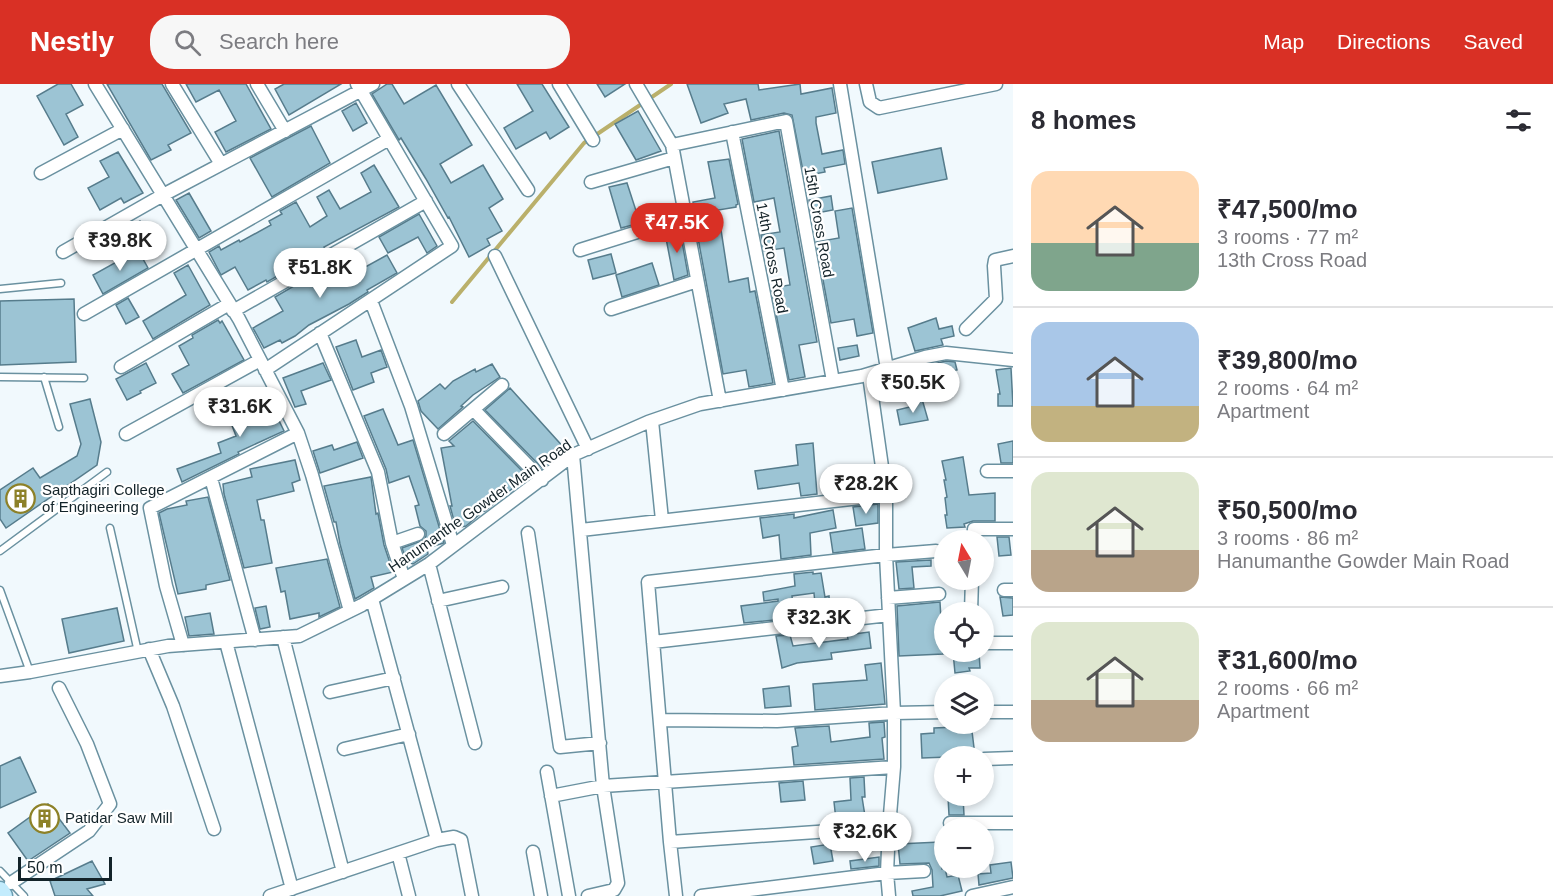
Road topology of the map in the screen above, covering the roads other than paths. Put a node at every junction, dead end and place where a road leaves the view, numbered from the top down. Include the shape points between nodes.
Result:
1 (95, 84) edge
2 (172, 84) edge
3 (257, 84) edge
4 (373, 84) edge
5 (458, 84) edge
6 (559, 84) edge
7 (636, 84) edge
8 (840, 84) edge
9 (866, 84) edge
10 (996, 84) edge
11 (360, 88) edge
12 (123, 129) junction
13 (285, 131) junction
14 (732, 132) junction
15 (389, 138) junction
16 (593, 140) dead end
17 (673, 152) junction
18 (221, 164) junction
19 (41, 173) dead end
20 (591, 182) dead end
21 (528, 190) dead end
22 (163, 195) junction
23 (426, 201) junction
24 (685, 217) junction
25 (196, 249) junction
26 (580, 250) dead end
27 (63, 252) dead end
28 (495, 256) dead end
29 (1013, 256) edge
30 (697, 281) junction
31 (61, 283) dead end
32 (0, 289) edge
33 (371, 301) junction
34 (232, 307) junction
35 (610, 309) dead end
36 (84, 314) dead end
37 (966, 329) dead end
38 (320, 333) junction
39 (1013, 360) edge
40 (262, 365) junction
41 (122, 367) dead end
42 (893, 367) junction
43 (869, 375) junction
44 (0, 377) edge
45 (44, 377) junction
46 (84, 378) dead end
47 (833, 381) junction
48 (502, 385) dead end
49 (783, 390) junction
50 (908, 397) dead end
51 (720, 401) junction
52 (474, 410) junction
53 (652, 421) junction
54 (59, 427) dead end
55 (298, 433) junction
56 (126, 434) dead end
57 (444, 434) dead end
58 (588, 449) junction
59 (573, 455) junction
60 (987, 471) dead end
61 (1013, 471) edge
62 (107, 472) dead end
63 (211, 478) junction
64 (542, 480) junction
65 (886, 495) junction
66 (662, 520) junction
67 (110, 528) dead end
68 (1013, 529) edge
69 (581, 530) junction
70 (974, 530) edge
71 (528, 532) dead end
72 (418, 534) dead end
73 (392, 543) junction
74 (453, 545) junction
75 (0, 551) edge
76 (934, 551) edge
77 (886, 555) junction
78 (429, 564) junction
79 (404, 579) junction
80 (502, 587) dead end
81 (0, 590) edge
82 (939, 594) dead end
83 (888, 598) junction
84 (372, 599) junction
85 (438, 601) junction
86 (350, 611) junction
87 (889, 615) junction
88 (283, 637) junction
89 (255, 640) junction
90 (226, 642) junction
91 (653, 642) junction
92 (994, 643) edge
93 (1013, 643) edge
94 (183, 645) junction
95 (144, 651) junction
96 (30, 672) junction
97 (0, 676) edge
98 (394, 678) junction
99 (59, 688) dead end
100 (330, 692) dead end
101 (934, 712) edge
102 (994, 712) edge
103 (1013, 712) edge
104 (894, 713) junction
105 (660, 720) junction
106 (409, 734) junction
107 (600, 742) junction
108 (475, 743) dead end
109 (344, 749) dead end
110 (1013, 758) edge
111 (994, 759) edge
112 (894, 767) junction
113 (547, 772) dead end
114 (665, 782) junction
115 (603, 786) junction
116 (551, 796) junction
117 (994, 823) edge
118 (1013, 823) edge
119 (889, 827) junction
120 (214, 829) dead end
121 (437, 840) junction
122 (670, 842) junction
123 (533, 852) dead end
124 (398, 853) junction
125 (0, 871) edge
126 (924, 871) dead end
127 (343, 872) junction
128 (887, 873) junction
129 (4, 886) edge
130 (1013, 887) edge
131 (292, 889) junction
132 (597, 895) edge
133 (24, 896) edge
134 (270, 896) edge
135 (410, 896) edge
136 (472, 896) edge
137 (541, 896) edge
138 (568, 896) edge
139 (676, 896) edge
140 (701, 896) edge
141 (889, 896) edge
142 (972, 896) edge

1 - 12 street
2 - 18 street
3 - 13 street
4 - 11 street
5 - 21 street
6 - 16 street
7 - 17 street
8 - 42 street
9 - 10 street via 870,102 879,108
11 - 13 street
11 - 15 street
12 - 19 street
12 - 22 street
13 - 18 street
14 - 17 street
14 - 47 street, 15th Cross Road via 786,122
14 - 49 street, 14th Cross Road
15 - 23 street
15 - 25 street
17 - 20 street
17 - 24 street
18 - 22 street
22 - 25 street
22 - 27 street
23 - 33 street via 452,246
23 - 34 street
24 - 26 street
24 - 30 street
25 - 34 street
25 - 36 street
28 - 58 street
29 - 37 street via 995,260 996,299
30 - 35 street
30 - 51 street
31 - 32 lane
33 - 38 street
33 - 74 street via 411,406
34 - 40 street
34 - 41 street
38 - 40 street
38 - 73 street via 378,472
39 - 42 street, Hanumanthe Gowder Main Road via 946,353
40 - 55 street
40 - 56 street
42 - 43 street, Hanumanthe Gowder Main Road
42 - 50 lane
43 - 47 street, Hanumanthe Gowder Main Road
43 - 65 street
44 - 45 lane
45 - 46 lane
45 - 54 lane
47 - 49 street, Hanumanthe Gowder Main Road
48 - 52 street
49 - 51 street, Hanumanthe Gowder Main Road
51 - 53 street, Hanumanthe Gowder Main Road
52 - 57 street
52 - 64 street
53 - 58 street, Hanumanthe Gowder Main Road
53 - 66 street
55 - 63 street
55 - 86 street
58 - 59 street, Hanumanthe Gowder Main Road
59 - 64 street, Hanumanthe Gowder Main Road
59 - 69 street
60 - 61 street
62 - 75 lane
63 - 89 street
63 - 94 street via 150,508
64 - 74 street, Hanumanthe Gowder Main Road
65 - 66 street
65 - 77 street
66 - 69 street
67 - 95 lane
68 - 70 street
69 - 107 street
71 - 107 street via 560,747
72 - 73 street
73 - 79 street
74 - 78 street, Hanumanthe Gowder Main Road
76 - 77 street
77 - 83 street
77 - 91 street via 648,582
78 - 79 street, Hanumanthe Gowder Main Road
78 - 85 street
79 - 84 street, Hanumanthe Gowder Main Road
80 - 85 street
81 - 96 lane
82 - 83 street
83 - 87 street
84 - 86 street, Hanumanthe Gowder Main Road
84 - 98 street
85 - 108 street
86 - 88 street, Hanumanthe Gowder Main Road via 299,636
87 - 91 street
87 - 104 street
88 - 89 street, Hanumanthe Gowder Main Road
88 - 127 street
89 - 90 street, Hanumanthe Gowder Main Road
90 - 94 street, Hanumanthe Gowder Main Road
90 - 131 street
91 - 105 street
92 - 93 street
94 - 95 street, Hanumanthe Gowder Main Road
95 - 96 street, Hanumanthe Gowder Main Road
95 - 120 street via 173,706
96 - 97 street, Hanumanthe Gowder Main Road
98 - 100 street
98 - 106 street
99 - 129 street via 87,744 110,804 89,831
101 - 104 street
102 - 103 street
104 - 105 street via 777,721
104 - 112 street
105 - 114 street
106 - 109 street
106 - 121 street
107 - 115 street
110 - 111 street
112 - 114 street
112 - 119 street
113 - 116 street
114 - 115 street
114 - 122 street
115 - 116 street
115 - 132 street via 618,883 614,890
116 - 138 street
117 - 118 street
119 - 122 street
119 - 128 street
121 - 124 street
121 - 136 street via 461,840
122 - 139 street
123 - 137 street
124 - 127 street
124 - 135 street
125 - 129 lane
126 - 128 street
127 - 131 street
128 - 140 street
128 - 141 street
129 - 133 lane
130 - 142 street
131 - 134 street

